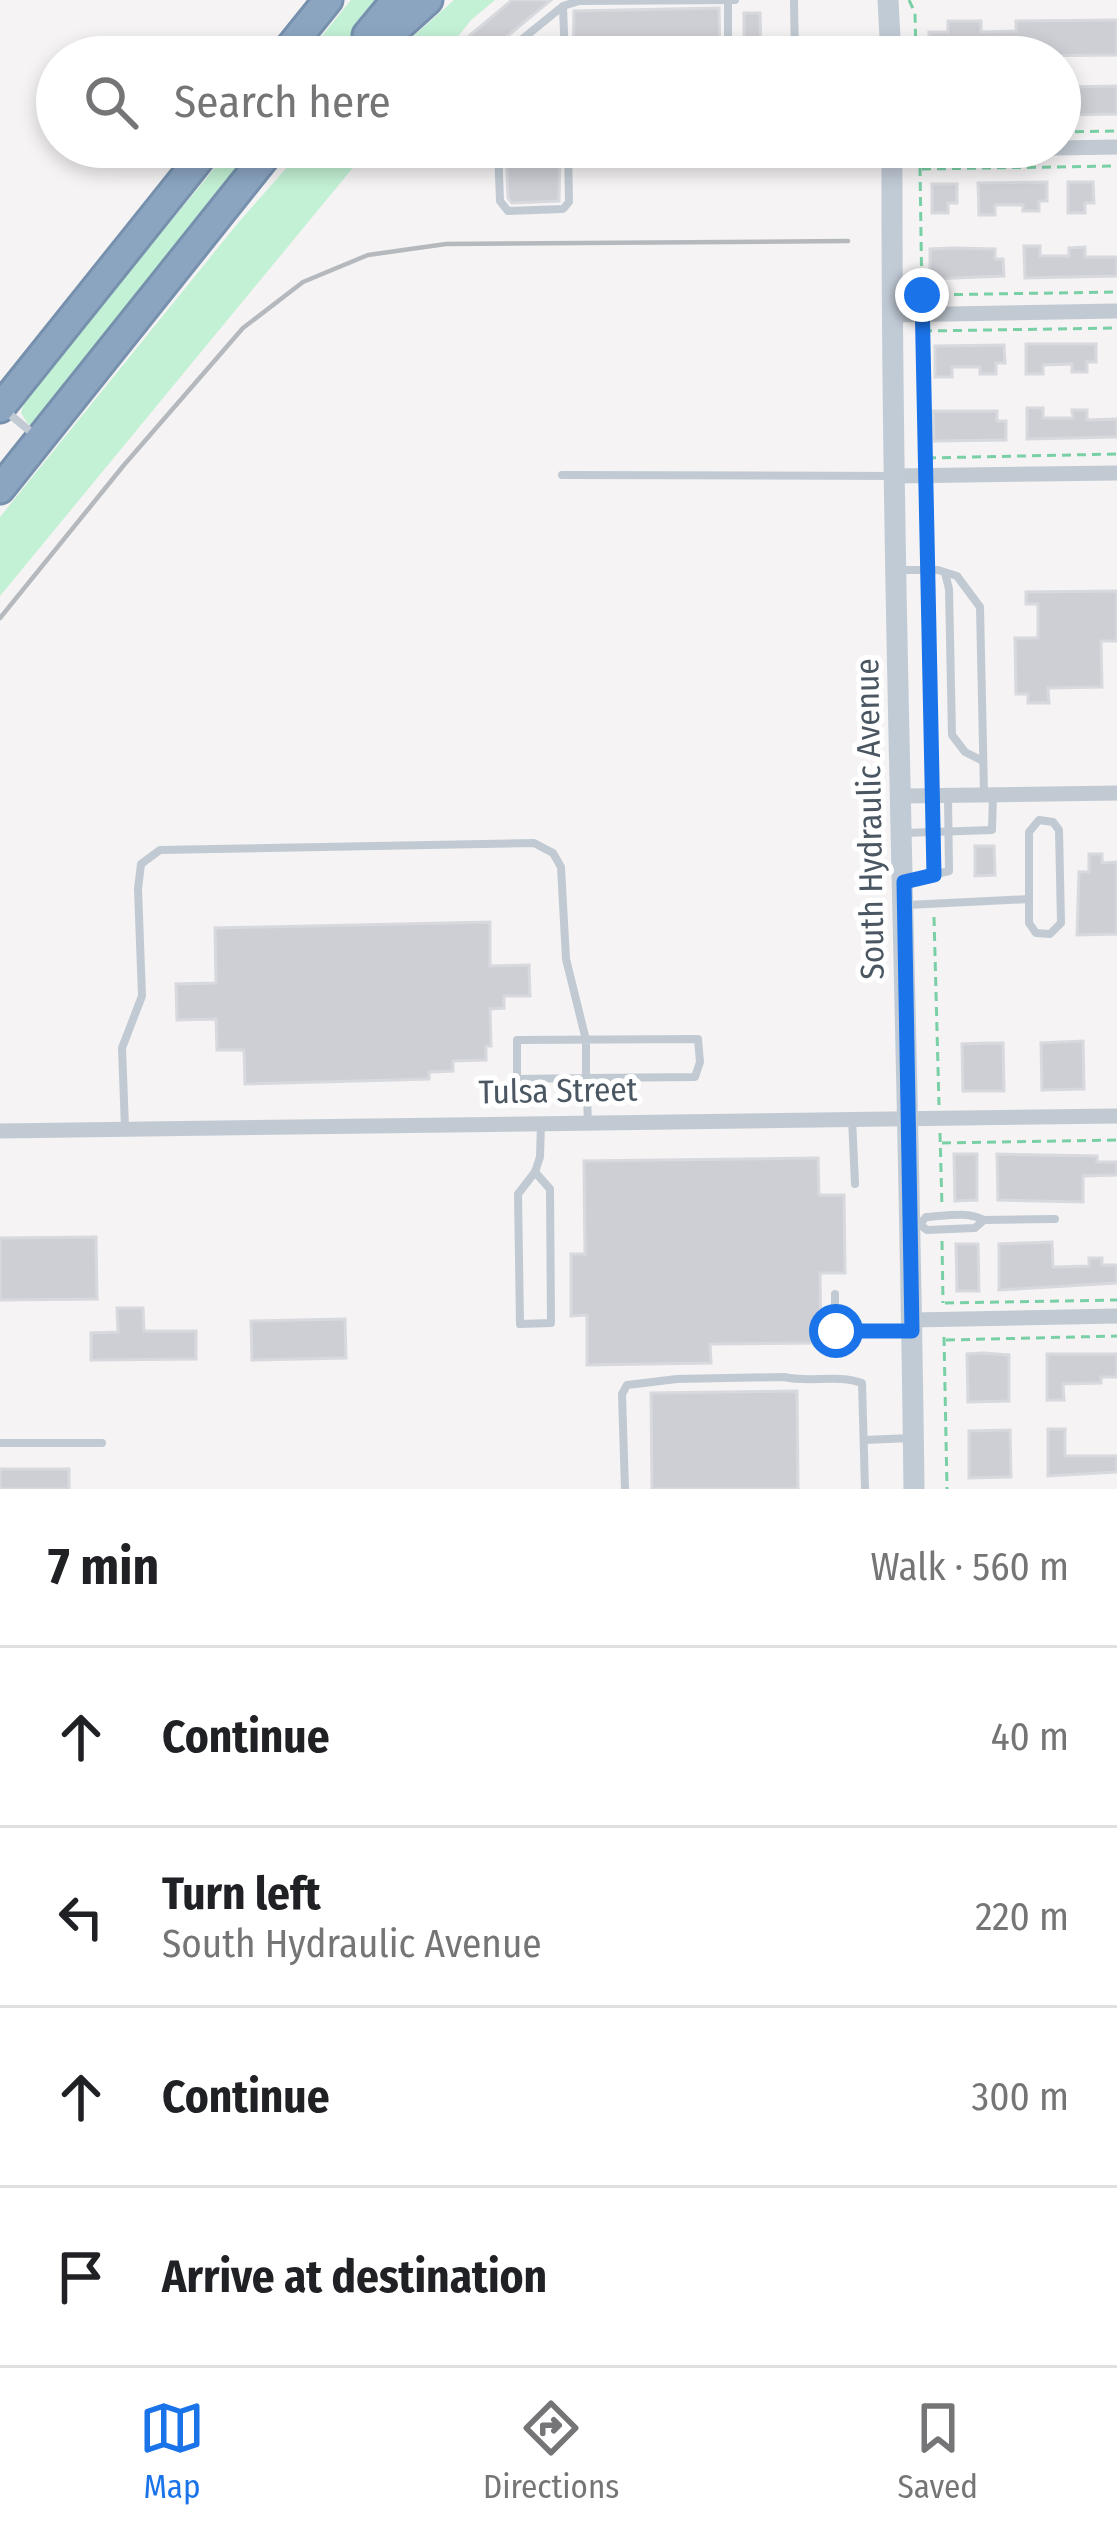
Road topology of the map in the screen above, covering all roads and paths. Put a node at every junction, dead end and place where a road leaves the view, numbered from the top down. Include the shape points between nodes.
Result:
1 (328, 0) edge
2 (396, 0) edge
3 (428, 0) edge
4 (794, 0) edge
5 (888, 0) edge
6 (909, 0) edge
7 (731, 1) edge
8 (563, 6) junction
9 (299, 36) edge
10 (366, 36) edge
11 (388, 36) edge
12 (526, 36) edge
13 (564, 36) edge
14 (729, 36) edge
15 (795, 36) edge
16 (890, 36) edge
17 (916, 36) edge
18 (1117, 130) edge
19 (1081, 131) edge
20 (1117, 147) edge
21 (1081, 148) edge
22 (1117, 166) edge
23 (1081, 167) edge
24 (192, 168) edge
25 (256, 168) edge
26 (499, 168) edge
27 (568, 168) edge
28 (892, 168) edge
29 (986, 168) edge
30 (920, 169) joint
31 (1117, 292) edge
32 (922, 295) junction
33 (1117, 310) edge
34 (893, 314) junction
35 (923, 323) junction
36 (1117, 328) edge
37 (0, 407) edge
38 (40, 440) junction
39 (1117, 454) edge
40 (925, 466) junction
41 (1117, 473) edge
42 (562, 475) dead end
43 (894, 476) junction
44 (0, 490) edge
45 (897, 570) junction
46 (927, 570) junction
47 (944, 572) junction
48 (983, 761) junction
49 (1117, 793) edge
50 (939, 795) junction
51 (988, 795) junction
52 (902, 796) junction
53 (903, 832) junction
54 (932, 832) junction
55 (949, 832) junction
56 (934, 875) junction
57 (905, 893) junction
58 (1029, 899) junction
59 (934, 903) junction
60 (586, 1040) junction
61 (586, 1078) junction
62 (909, 1116) junction
63 (940, 1116) junction
64 (1117, 1116) edge
65 (852, 1117) junction
66 (588, 1121) junction
67 (541, 1122) junction
68 (124, 1128) junction
69 (0, 1131) edge
70 (1117, 1140) edge
71 (940, 1143) junction
72 (536, 1172) junction
73 (855, 1184) dead end
74 (942, 1216) junction
75 (1055, 1219) dead end
76 (984, 1220) junction
77 (915, 1224) junction
78 (942, 1229) junction
79 (835, 1294) dead end
80 (1117, 1300) edge
81 (944, 1311) junction
82 (1117, 1316) edge
83 (912, 1325) junction
84 (1117, 1336) edge
85 (944, 1340) junction
86 (913, 1438) junction
87 (864, 1440) junction
88 (102, 1442) dead end
89 (0, 1443) edge
90 (625, 1489) edge
91 (866, 1489) edge
92 (914, 1489) edge
93 (947, 1489) edge

1 - 9 highway
2 - 10 highway
3 - 11 highway
4 - 15 lane
5 - 16 street
6 - 17 path
7 - 8 lane
7 - 14 lane
8 - 12 lane
8 - 13 lane
18 - 19 path
20 - 21 street
22 - 23 path
24 - 37 highway
25 - 38 highway
26 - 27 lane via 508,211 563,208
28 - 34 street, South Hydraulic Avenue
29 - 30 path
30 - 32 path
31 - 32 path
32 - 35 path
33 - 35 street
34 - 35 street
34 - 43 street, South Hydraulic Avenue
35 - 36 path
35 - 40 path
37 - 38 lane
38 - 44 highway
39 - 40 path
40 - 41 street
40 - 43 street
40 - 46 path
42 - 43 lane
43 - 45 street, South Hydraulic Avenue
45 - 46 lane
45 - 52 street, South Hydraulic Avenue
46 - 47 lane
46 - 50 path
47 - 48 lane via 952,734
47 - 48 lane via 968,586 980,607
48 - 51 lane
49 - 51 street
50 - 51 street
50 - 52 street
50 - 55 lane
51 - 55 lane via 992,830
52 - 53 street, South Hydraulic Avenue
53 - 54 lane
53 - 57 street, South Hydraulic Avenue
54 - 55 lane
54 - 56 path
55 - 56 lane via 950,871
56 - 57 lane
57 - 59 lane
57 - 62 street, South Hydraulic Avenue
58 - 58 lane via 1031,930 1057,932 1053,822 1029,827
58 - 59 lane
59 - 63 path
60 - 61 lane
60 - 61 lane via 517,1040 517,1079
60 - 61 lane via 698,1039 700,1061 695,1077
60 - 68 lane via 566,958 561,866 534,843 160,850 140,876 142,996 122,1048
61 - 66 lane
62 - 63 street, Tulsa Street
62 - 65 street, Tulsa Street
62 - 77 street, South Hydraulic Avenue
63 - 64 street, Tulsa Street
63 - 71 path
65 - 66 street, Tulsa Street
65 - 73 lane
66 - 67 street, Tulsa Street
67 - 68 street, Tulsa Street
67 - 72 lane
68 - 69 street, Tulsa Street
70 - 71 path
71 - 74 path
72 - 72 lane via 518,1194 520,1324 551,1323 550,1189
74 - 76 lane
74 - 77 lane
75 - 76 lane
76 - 78 lane
77 - 78 lane
77 - 83 street, South Hydraulic Avenue
78 - 81 path
79 - 83 lane via 836,1331
80 - 81 path
81 - 82 street
81 - 83 street
81 - 85 path
83 - 86 street, South Hydraulic Avenue
84 - 85 path
85 - 93 path
86 - 87 lane
86 - 92 street, South Hydraulic Avenue
87 - 90 lane via 862,1383 851,1379 639,1381 622,1394
87 - 91 lane
88 - 89 lane

